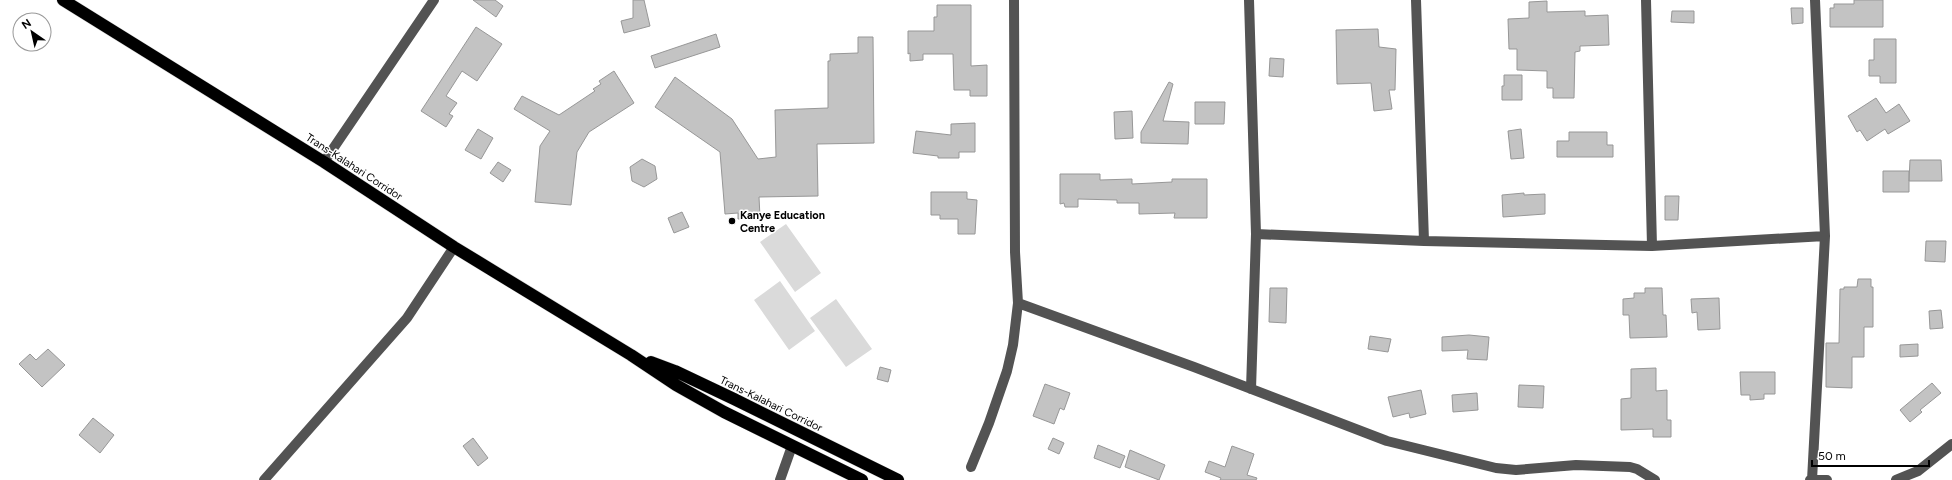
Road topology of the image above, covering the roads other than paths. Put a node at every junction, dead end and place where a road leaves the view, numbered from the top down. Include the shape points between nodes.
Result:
1 (64, 0) edge
2 (434, 0) edge
3 (1014, 0) edge
4 (1249, 0) edge
5 (1416, 0) edge
6 (1646, 0) edge
7 (1815, 0) edge
8 (324, 162) junction
9 (1256, 234) junction
10 (1825, 236) junction
11 (1424, 241) junction
12 (1652, 246) junction
13 (454, 247) junction
14 (1018, 303) junction
15 (631, 355) junction
16 (1251, 388) junction
17 (1952, 444) edge
18 (792, 446) junction
19 (970, 467) dead end
20 (264, 480) edge
21 (780, 480) edge
22 (862, 480) edge
23 (898, 480) edge
24 (1655, 480) edge
25 (1811, 480) edge
26 (1827, 480) edge
27 (1896, 480) edge

1 - 8 highway, Trans-Kalahari Corridor
2 - 8 street
3 - 14 street via 1015,252
4 - 9 street
5 - 11 street
6 - 12 street
7 - 10 street
8 - 13 highway, Trans-Kalahari Corridor
9 - 11 street
9 - 16 street
10 - 12 street
10 - 25 street
11 - 12 street
13 - 15 highway, Trans-Kalahari Corridor
13 - 20 street via 407,318
14 - 16 street
14 - 19 street via 1007,371
15 - 18 highway, Trans-Kalahari Corridor via 676,385
15 - 23 highway, Trans-Kalahari Corridor via 675,371
16 - 24 street via 1387,441 1496,468 1516,470 1576,464 1630,467
17 - 27 street via 1918,471
18 - 21 street
18 - 22 highway, Trans-Kalahari Corridor
25 - 26 street

